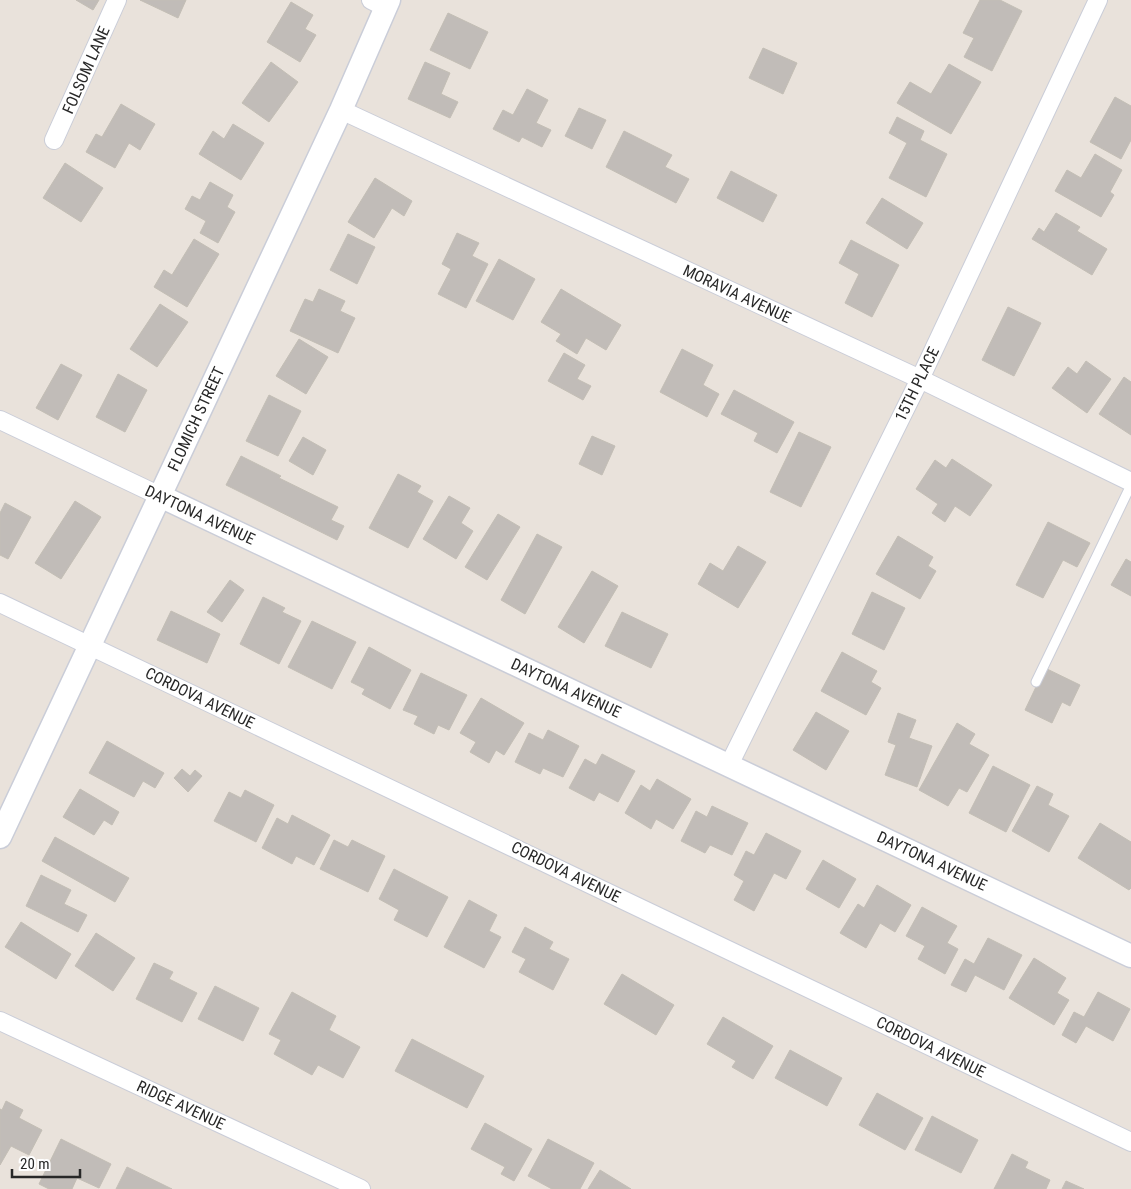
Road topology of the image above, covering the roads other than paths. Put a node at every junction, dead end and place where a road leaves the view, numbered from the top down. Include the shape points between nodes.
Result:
1 (117, 0) edge
2 (1098, 0) edge
3 (382, 2) edge
4 (341, 110) junction
5 (54, 140) dead end
6 (920, 380) junction
7 (0, 420) edge
8 (1131, 483) edge
9 (160, 496) junction
10 (0, 603) edge
11 (90, 646) junction
12 (1036, 682) dead end
13 (729, 765) junction
14 (0, 837) edge
15 (1131, 956) edge
16 (0, 1021) edge
17 (1131, 1142) edge
18 (361, 1189) edge

1 - 5 street, FOLSOM LANE
2 - 6 street, 15TH PLACE
3 - 4 street, FLOMICH STREET
4 - 6 street, MORAVIA AVENUE
4 - 9 street, FLOMICH STREET
6 - 8 street, MORAVIA AVENUE
6 - 13 street, 15TH PLACE
7 - 9 street, DAYTONA AVENUE
8 - 12 lane
9 - 11 street, FLOMICH STREET
9 - 13 street, DAYTONA AVENUE
10 - 11 street, CORDOVA AVENUE
11 - 14 street, FLOMICH STREET
11 - 17 street, CORDOVA AVENUE
13 - 15 street, DAYTONA AVENUE
16 - 18 street, RIDGE AVENUE

